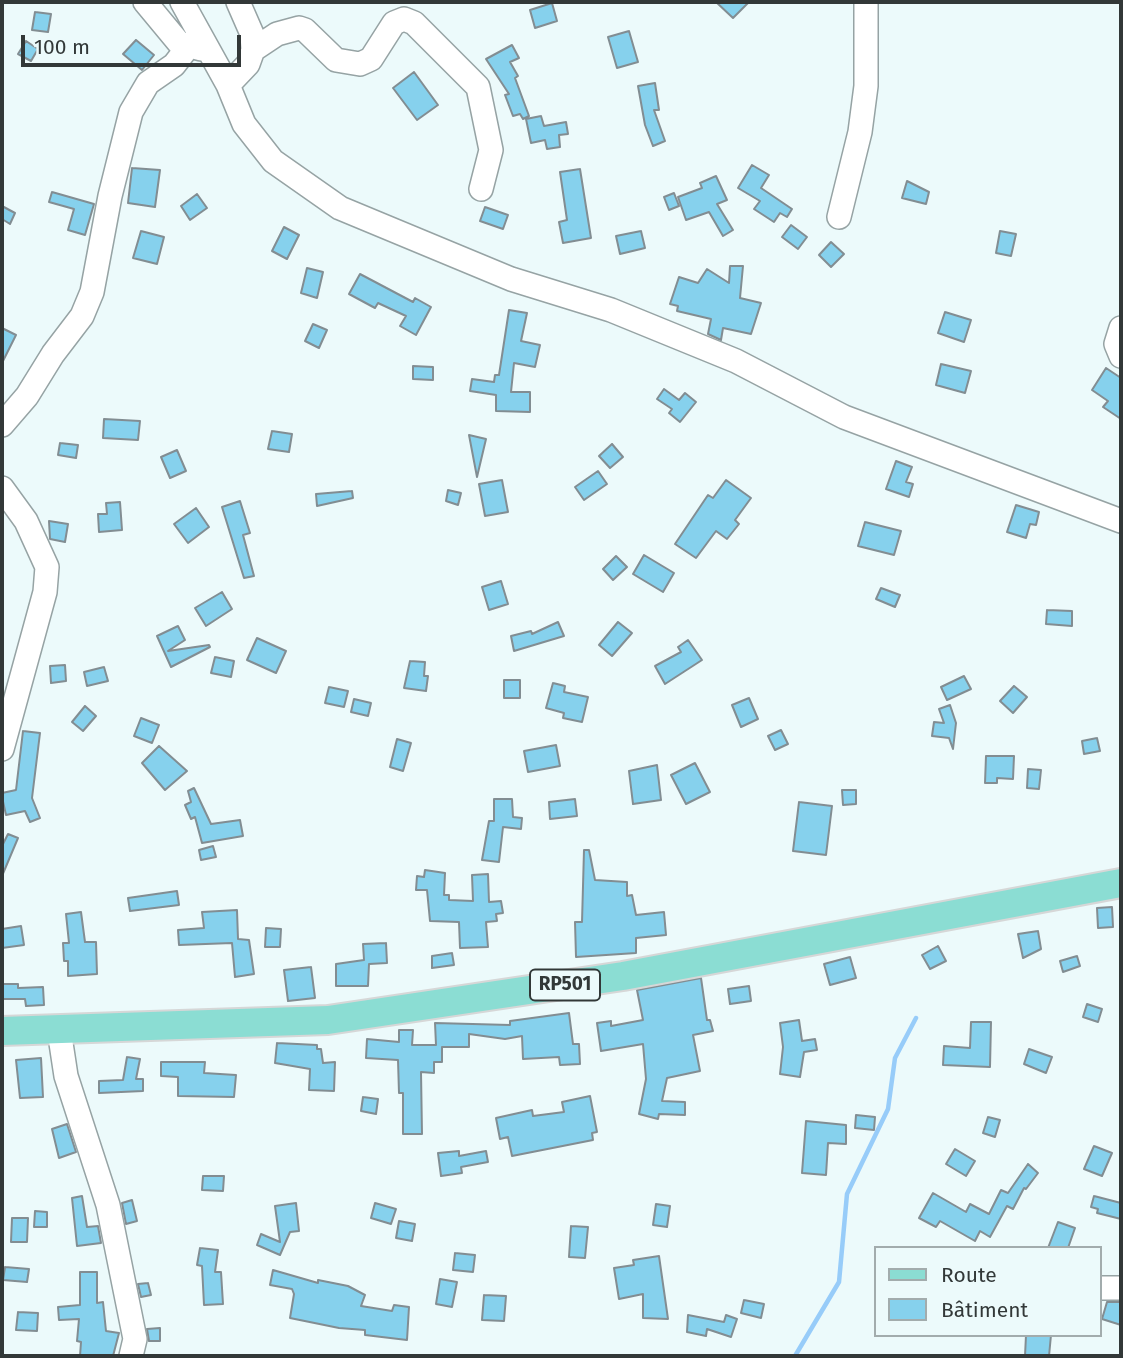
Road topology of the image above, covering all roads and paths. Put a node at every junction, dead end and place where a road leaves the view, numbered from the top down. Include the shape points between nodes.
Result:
1 (145, 2) edge
2 (182, 2) edge
3 (238, 2) edge
4 (866, 2) edge
5 (199, 49) junction
6 (253, 50) junction
7 (228, 85) junction
8 (481, 190) dead end
9 (839, 216) dead end
10 (1121, 328) edge
11 (1121, 356) edge
12 (2, 425) edge
13 (2, 488) edge
14 (1121, 521) edge
15 (2, 749) edge
16 (1121, 883) edge
17 (59, 1030) junction
18 (2, 1031) edge
19 (1102, 1288) edge
20 (1121, 1289) edge
21 (131, 1356) edge

1 - 5 street via 173,38
2 - 5 street
3 - 6 street via 252,34
4 - 9 street via 866,86
5 - 7 street
5 - 12 street via 148,83 131,112 92,292 82,316
6 - 7 street
6 - 8 street via 277,34 299,28 336,60 360,64 371,59 394,23 404,19 414,23 478,88 491,150
7 - 14 street via 244,124 273,161 340,208 511,279 611,310 736,361 844,417
10 - 11 street via 1116,344
13 - 15 street via 26,521 47,567 45,592
16 - 17 main road, RP501 via 624,976 328,1020
17 - 18 main road, RP501
17 - 21 street via 66,1076 108,1205 135,1339
19 - 20 street

